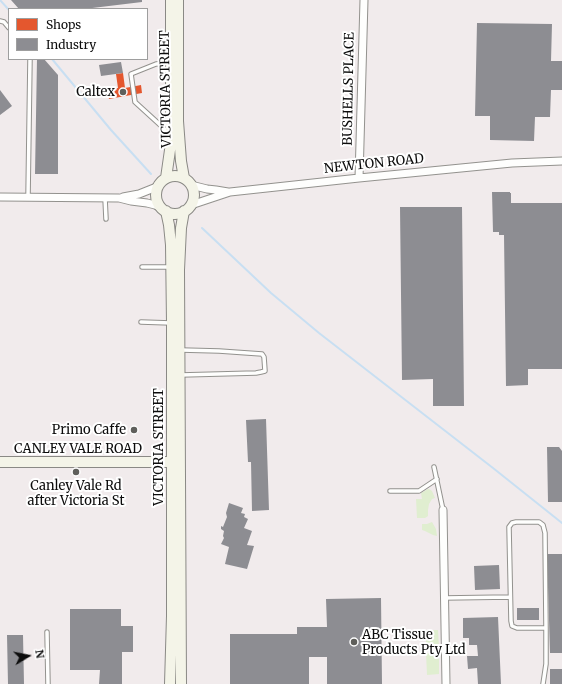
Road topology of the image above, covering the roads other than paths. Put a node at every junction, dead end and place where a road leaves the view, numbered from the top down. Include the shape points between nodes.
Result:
1 (171, 0) edge
2 (178, 0) edge
3 (364, 0) edge
4 (0, 21) edge
5 (8, 27) edge
6 (30, 60) edge
7 (171, 63) junction
8 (171, 135) junction
9 (562, 161) edge
10 (359, 178) junction
11 (162, 182) junction
12 (188, 182) junction
13 (230, 192) junction
14 (0, 197) edge
15 (28, 197) junction
16 (105, 198) junction
17 (119, 198) junction
18 (188, 208) junction
19 (164, 210) junction
20 (106, 218) dead end
21 (142, 267) dead end
22 (171, 267) junction
23 (141, 322) dead end
24 (172, 323) junction
25 (180, 350) junction
26 (180, 375) junction
27 (0, 462) edge
28 (176, 462) junction
29 (434, 467) dead end
30 (437, 479) junction
31 (390, 491) dead end
32 (443, 510) joint
33 (510, 597) junction
34 (444, 598) junction
35 (546, 628) junction
36 (48, 632) dead end
37 (48, 684) edge
38 (170, 684) edge
39 (181, 684) edge
40 (446, 684) edge
41 (543, 684) edge

1 - 7 main road, VICTORIA STREET
2 - 12 main road, VICTORIA STREET via 178,122 181,161
3 - 10 street, BUSHELLS PLACE
4 - 5 lane
6 - 15 lane
7 - 8 main road, VICTORIA STREET
7 - 8 lane via 156,64 131,74 135,102
8 - 11 main road, VICTORIA STREET via 169,162
9 - 10 street, NEWTON ROAD via 512,163
10 - 13 street, NEWTON ROAD
11 - 12 main road via 172,176 178,176
11 - 17 street via 139,194
11 - 19 main road via 156,196
12 - 13 street via 207,189
12 - 18 main road via 194,195
13 - 18 street, NEWTON ROAD
14 - 15 street
15 - 16 street
16 - 17 street
16 - 20 lane
17 - 19 street via 147,202
18 - 19 main road via 178,213
18 - 25 main road, VICTORIA STREET via 181,228
19 - 22 main road, VICTORIA STREET via 169,225
21 - 22 lane
22 - 24 main road, VICTORIA STREET
23 - 24 lane
24 - 28 main road, VICTORIA STREET
25 - 26 main road, VICTORIA STREET
25 - 26 lane via 262,354 264,370 256,373
26 - 28 main road, VICTORIA STREET
27 - 28 main road, CANLEY VALE ROAD
28 - 38 main road, VICTORIA STREET
28 - 39 main road, VICTORIA STREET
29 - 30 lane
30 - 31 lane via 419,491
30 - 32 lane
32 - 34 street
33 - 34 lane
33 - 35 lane via 512,626
33 - 35 lane via 509,527 516,522 539,522 543,525 545,533
34 - 40 street
35 - 41 lane
36 - 37 lane

